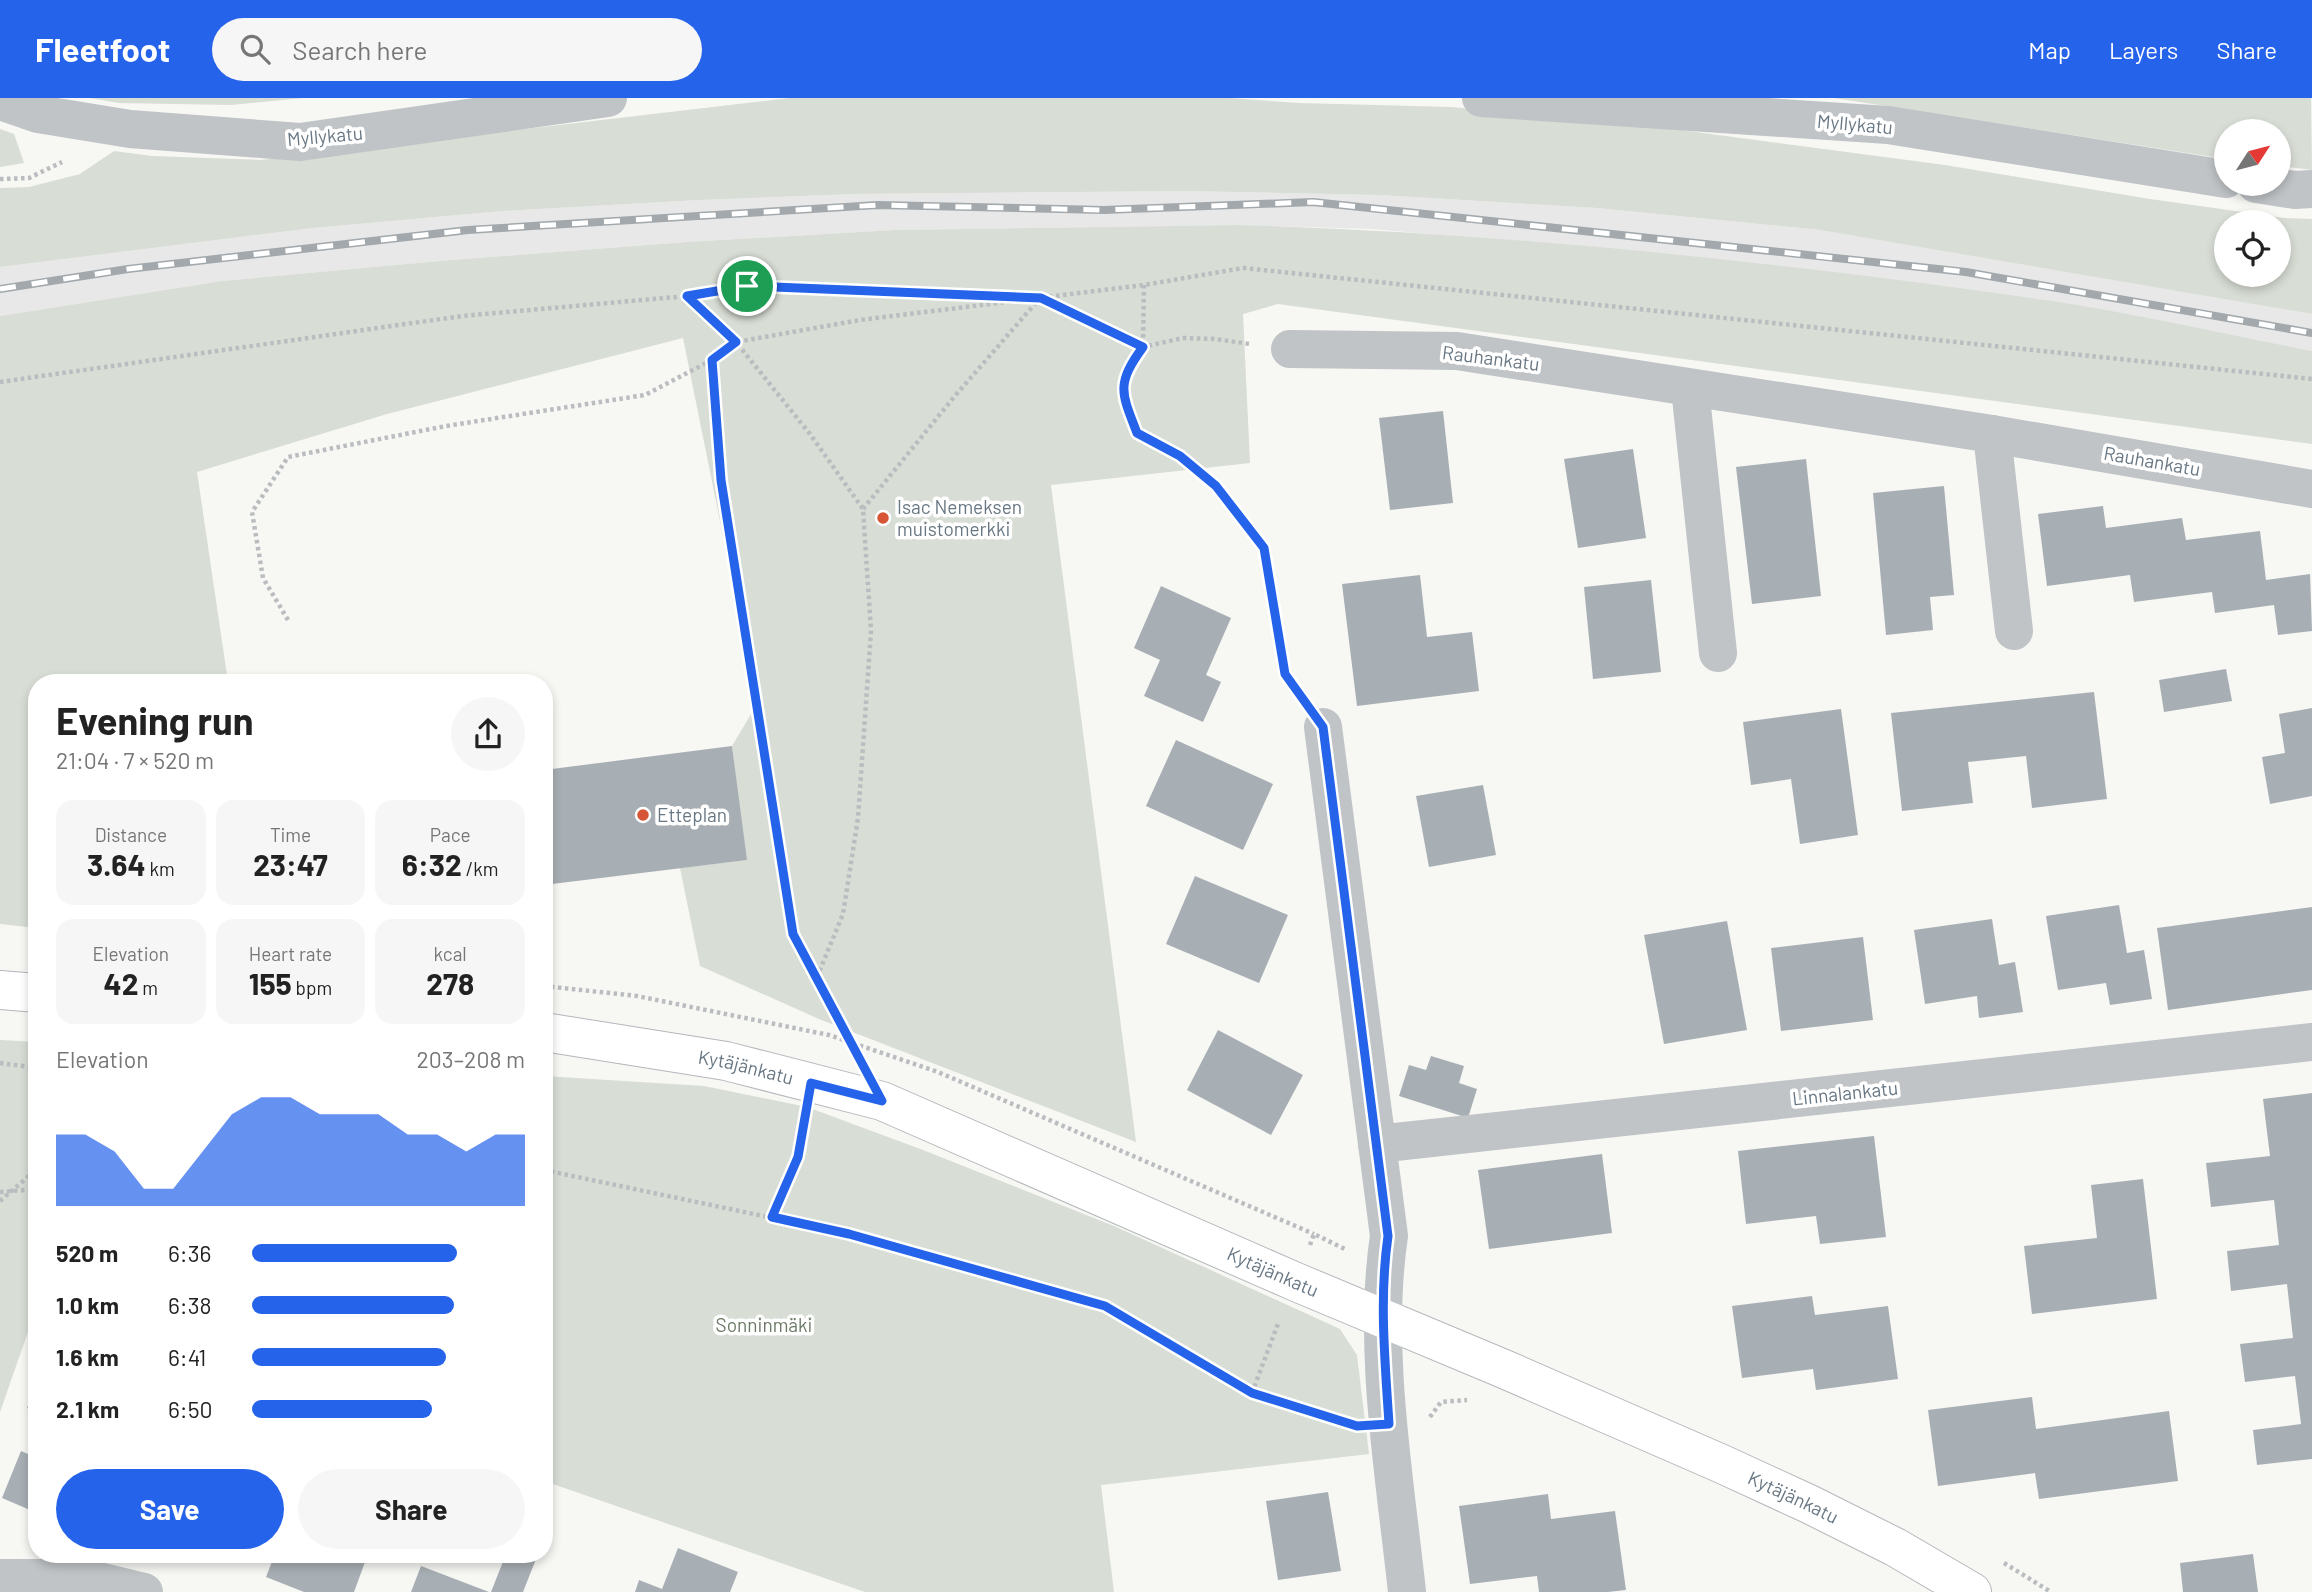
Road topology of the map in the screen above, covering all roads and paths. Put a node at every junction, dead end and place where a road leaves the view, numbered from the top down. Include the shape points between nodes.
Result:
1 (608, 98) edge
2 (1481, 98) edge
3 (0, 101) edge
4 (2214, 177) edge
5 (2291, 189) edge
6 (2312, 189) edge
7 (1144, 285) junction
8 (687, 296) junction
9 (1041, 298) junction
10 (736, 342) junction
11 (1143, 347) junction
12 (1290, 349) joint
13 (712, 360) junction
14 (2312, 379) edge
15 (0, 382) edge
16 (1690, 388) junction
17 (1993, 433) junction
18 (2312, 489) edge
19 (863, 509) junction
20 (288, 620) dead end
21 (2014, 631) dead end
22 (1718, 653) dead end
23 (1323, 727) joint
24 (817, 978) junction
25 (0, 990) edge
26 (28, 992) edge
27 (553, 1033) edge
28 (2312, 1042) edge
29 (0, 1063) edge
30 (28, 1067) edge
31 (811, 1083) junction
32 (882, 1101) junction
33 (1377, 1144) junction
34 (553, 1172) edge
35 (28, 1177) edge
36 (28, 1189) edge
37 (14, 1190) junction
38 (0, 1192) edge
39 (0, 1201) edge
40 (772, 1217) junction
41 (1382, 1319) junction
42 (1389, 1424) junction
43 (0, 1578) edge
44 (144, 1592) edge
45 (1407, 1592) edge
46 (1972, 1592) edge

1 - 3 street, Myllykatu via 300,142 130,129 38,114
2 - 4 street, Myllykatu via 1888,125
5 - 6 street
7 - 9 path
7 - 11 path
7 - 14 path via 1244,268
8 - 9 path via 747,286
8 - 10 path
8 - 15 path via 462,316
9 - 10 path via 860,320
9 - 11 path
9 - 19 path
10 - 13 path
10 - 19 path
11 - 12 path via 1183,338
11 - 23 path via 1127,369 1122,396 1137,433 1180,456 1216,486 1264,548 1285,674
12 - 16 street, Rauhankatu via 1457,351
13 - 20 path via 645,395 446,426 288,457 252,512 263,578
13 - 24 path via 721,480 793,934
16 - 17 street, Rauhankatu
16 - 22 street
17 - 18 street, Rauhankatu
17 - 21 street
19 - 24 path via 871,631 858,818 843,914
23 - 33 street
24 - 32 path
25 - 26 street
27 - 31 street, Kytäjänkatu via 726,1061
28 - 33 street, Linnalankatu
29 - 30 path
31 - 32 street, Kytäjänkatu
31 - 40 path via 798,1157
32 - 41 street, Kytäjänkatu
33 - 41 street via 1388,1236
34 - 40 path
35 - 37 path
36 - 37 path
37 - 38 path
37 - 39 path
40 - 42 path via 1105,1306 1252,1393 1357,1426
41 - 42 street
41 - 46 street, Kytäjänkatu via 1809,1504
42 - 45 street
43 - 44 street via 86,1578

